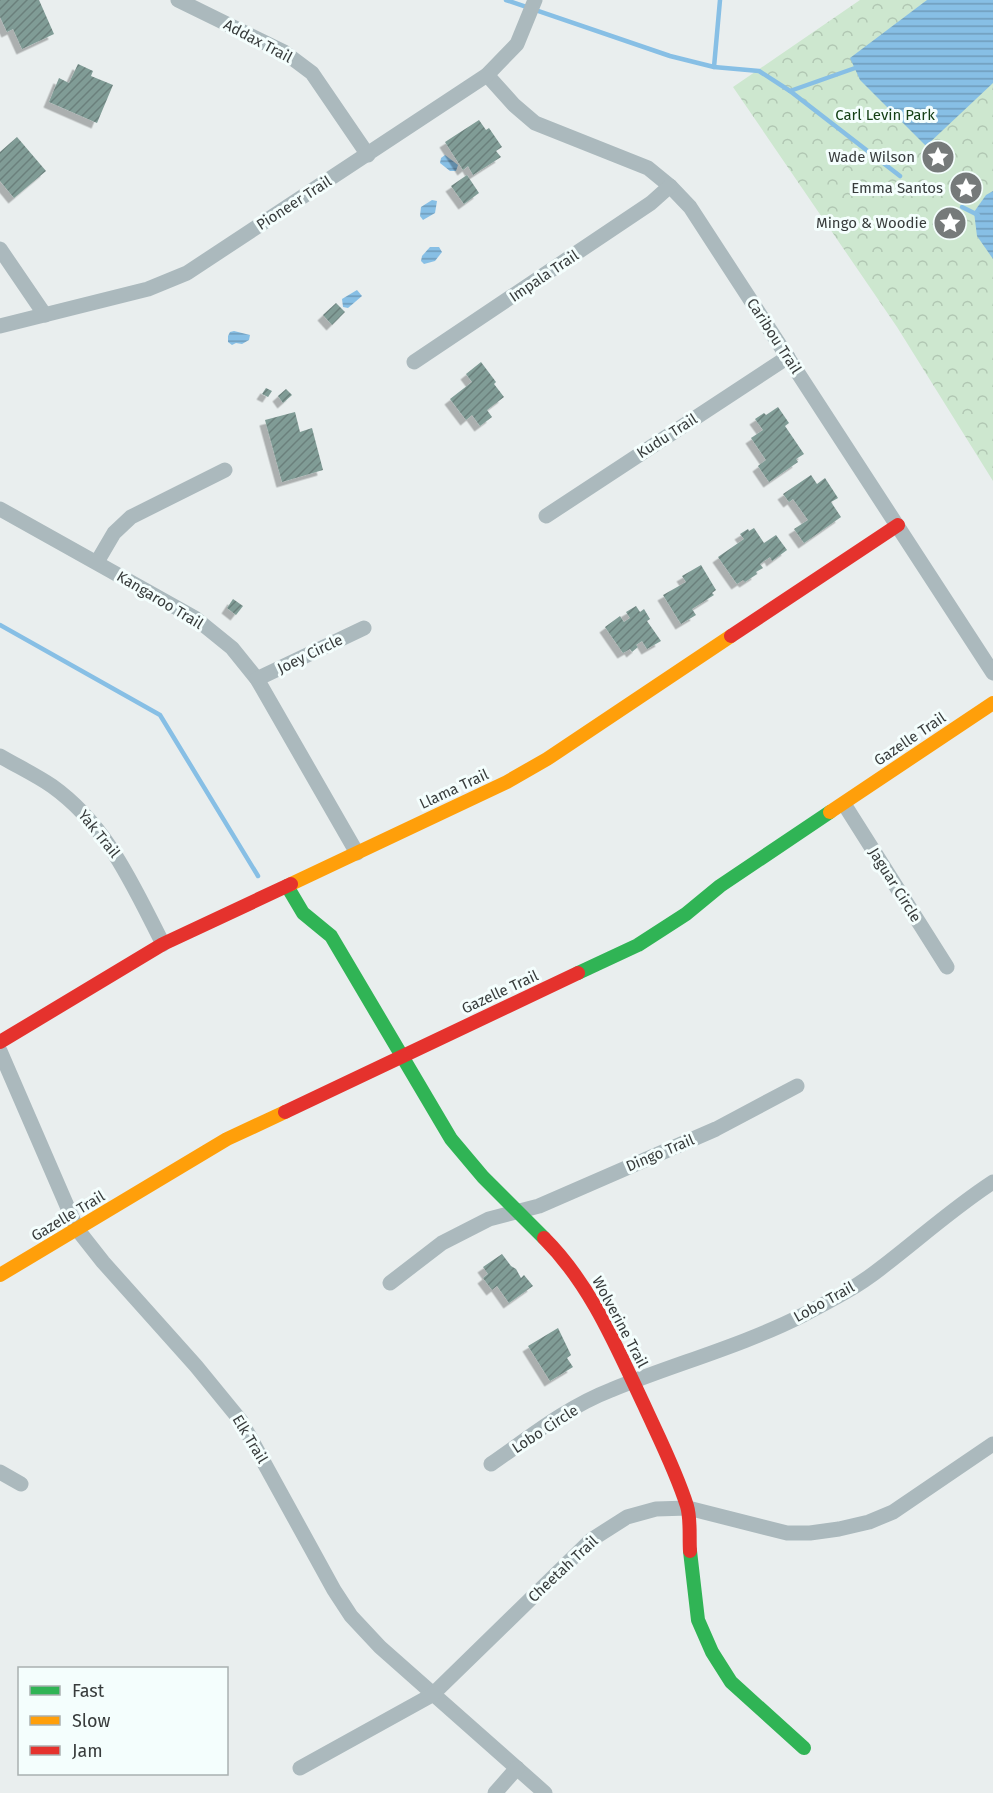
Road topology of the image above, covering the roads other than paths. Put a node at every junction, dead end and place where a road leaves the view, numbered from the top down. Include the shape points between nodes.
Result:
1 (178, 0) edge
2 (535, 0) edge
3 (487, 75) junction
4 (368, 155) junction
5 (670, 186) junction
6 (0, 249) edge
7 (45, 315) junction
8 (0, 326) edge
9 (788, 357) junction
10 (414, 363) dead end
11 (225, 470) dead end
12 (0, 509) edge
13 (546, 516) dead end
14 (898, 525) junction
15 (97, 562) junction
16 (364, 628) dead end
17 (993, 673) edge
18 (257, 679) junction
19 (993, 703) edge
20 (0, 756) edge
21 (844, 804) junction
22 (357, 853) junction
23 (287, 886) junction
24 (163, 944) junction
25 (947, 967) dead end
26 (0, 1042) edge
27 (0, 1051) edge
28 (401, 1057) junction
29 (797, 1086) dead end
30 (993, 1182) edge
31 (518, 1211) junction
32 (77, 1229) junction
33 (0, 1275) edge
34 (390, 1283) dead end
35 (633, 1383) junction
36 (993, 1444) edge
37 (491, 1464) dead end
38 (0, 1472) edge
39 (21, 1484) dead end
40 (688, 1509) junction
41 (432, 1695) junction
42 (804, 1748) dead end
43 (300, 1767) dead end
44 (517, 1768) junction
45 (495, 1793) edge
46 (545, 1793) edge

1 - 4 street, Addax Trail via 284,52 312,73
2 - 3 street, Pioneer Trail via 517,44
3 - 4 street, Pioneer Trail
3 - 5 street, Caribou Trail via 535,123 629,159
4 - 7 street, Pioneer Trail via 187,273 148,289
5 - 9 street, Caribou Trail via 690,207
5 - 10 street, Impala Trail via 651,203
6 - 7 street
7 - 8 street, Pioneer Trail
9 - 13 street, Kudu Trail
9 - 14 street, Caribou Trail
11 - 15 street via 131,517 114,533
12 - 15 street, Kangaroo Trail
14 - 17 street, Caribou Trail
14 - 22 street, Llama Trail via 547,759
15 - 18 street, Kangaroo Trail via 195,618 232,648
16 - 18 street, Joey Circle
18 - 22 street, Kangaroo Trail
19 - 21 street, Gazelle Trail
20 - 24 street, Yak Trail via 52,786 81,810 121,862
21 - 25 street, Jaguar Circle
21 - 28 street, Gazelle Trail via 638,945
22 - 23 street, Llama Trail
23 - 24 street, Llama Trail
23 - 28 street, Wolverine Trail via 303,913 331,936
24 - 26 street, Llama Trail
27 - 32 street, Elk Trail
28 - 31 street, Wolverine Trail via 451,1138 483,1178
28 - 32 street, Gazelle Trail via 227,1139
29 - 31 street, Dingo Trail via 716,1129 539,1206
30 - 35 street, Lobo Trail via 958,1204 844,1293 769,1330
31 - 34 street, Dingo Trail via 489,1219 442,1243
31 - 35 street, Wolverine Trail via 580,1281
32 - 33 street, Gazelle Trail
32 - 41 street, Elk Trail via 241,1421 351,1616
35 - 37 street, Lobo Circle via 558,1416
35 - 40 street, Wolverine Trail
36 - 40 street, Cheetah Trail via 893,1512 839,1529 787,1533
38 - 39 street
40 - 41 street, Cheetah Trail via 656,1509 627,1517 591,1540
40 - 42 street, Wolverine Trail via 698,1620 712,1652 731,1683
41 - 43 street, Cheetah Trail
41 - 44 street, Elk Trail
44 - 45 street
44 - 46 street, Elk Trail

